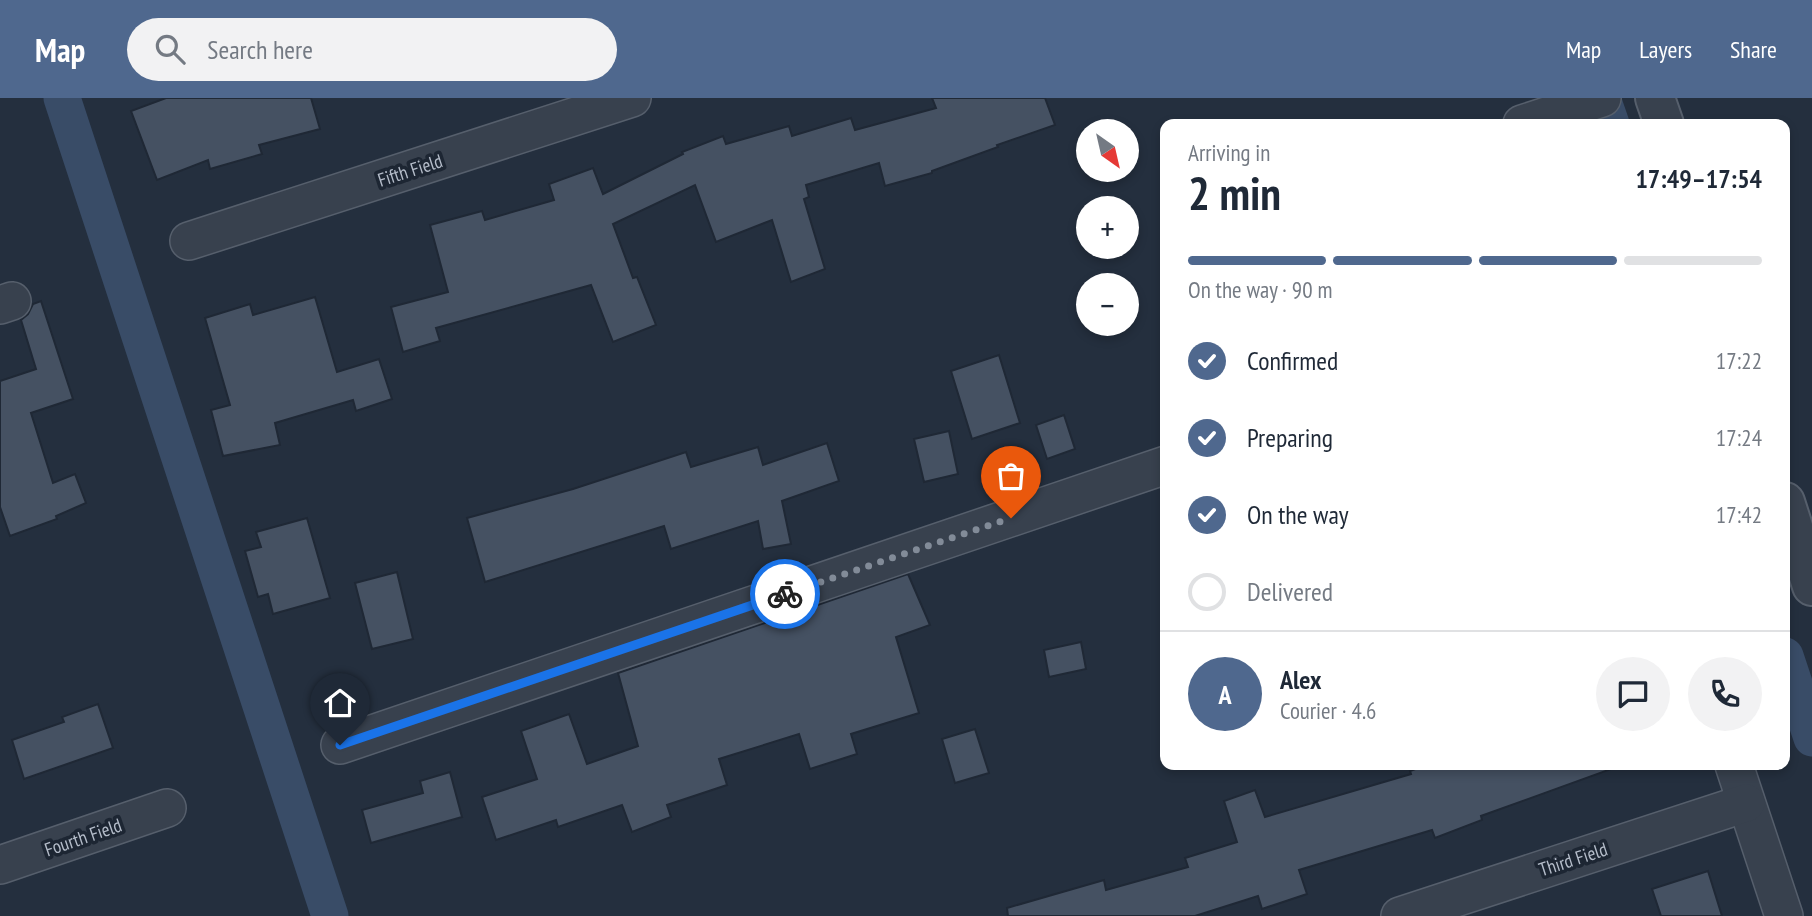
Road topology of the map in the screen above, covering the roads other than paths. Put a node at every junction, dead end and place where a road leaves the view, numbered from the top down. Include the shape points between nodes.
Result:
1 (632, 98) edge
2 (1514, 98) edge
3 (1602, 98) edge
4 (1655, 98) edge
5 (1520, 119) edge
6 (1537, 119) edge
7 (1662, 119) edge
8 (188, 241) dead end
9 (1160, 467) edge
10 (1790, 518) edge
11 (1812, 586) edge
12 (340, 745) dead end
13 (1736, 770) edge
14 (1746, 803) junction
15 (167, 808) dead end
16 (0, 865) edge
17 (1399, 916) edge
18 (1784, 916) edge

1 - 8 street, Fifth Field
2 - 5 street
3 - 6 street
4 - 7 street
9 - 12 street
10 - 11 street
13 - 14 street
14 - 17 street, Third Field
14 - 18 street
15 - 16 street, Fourth Field

